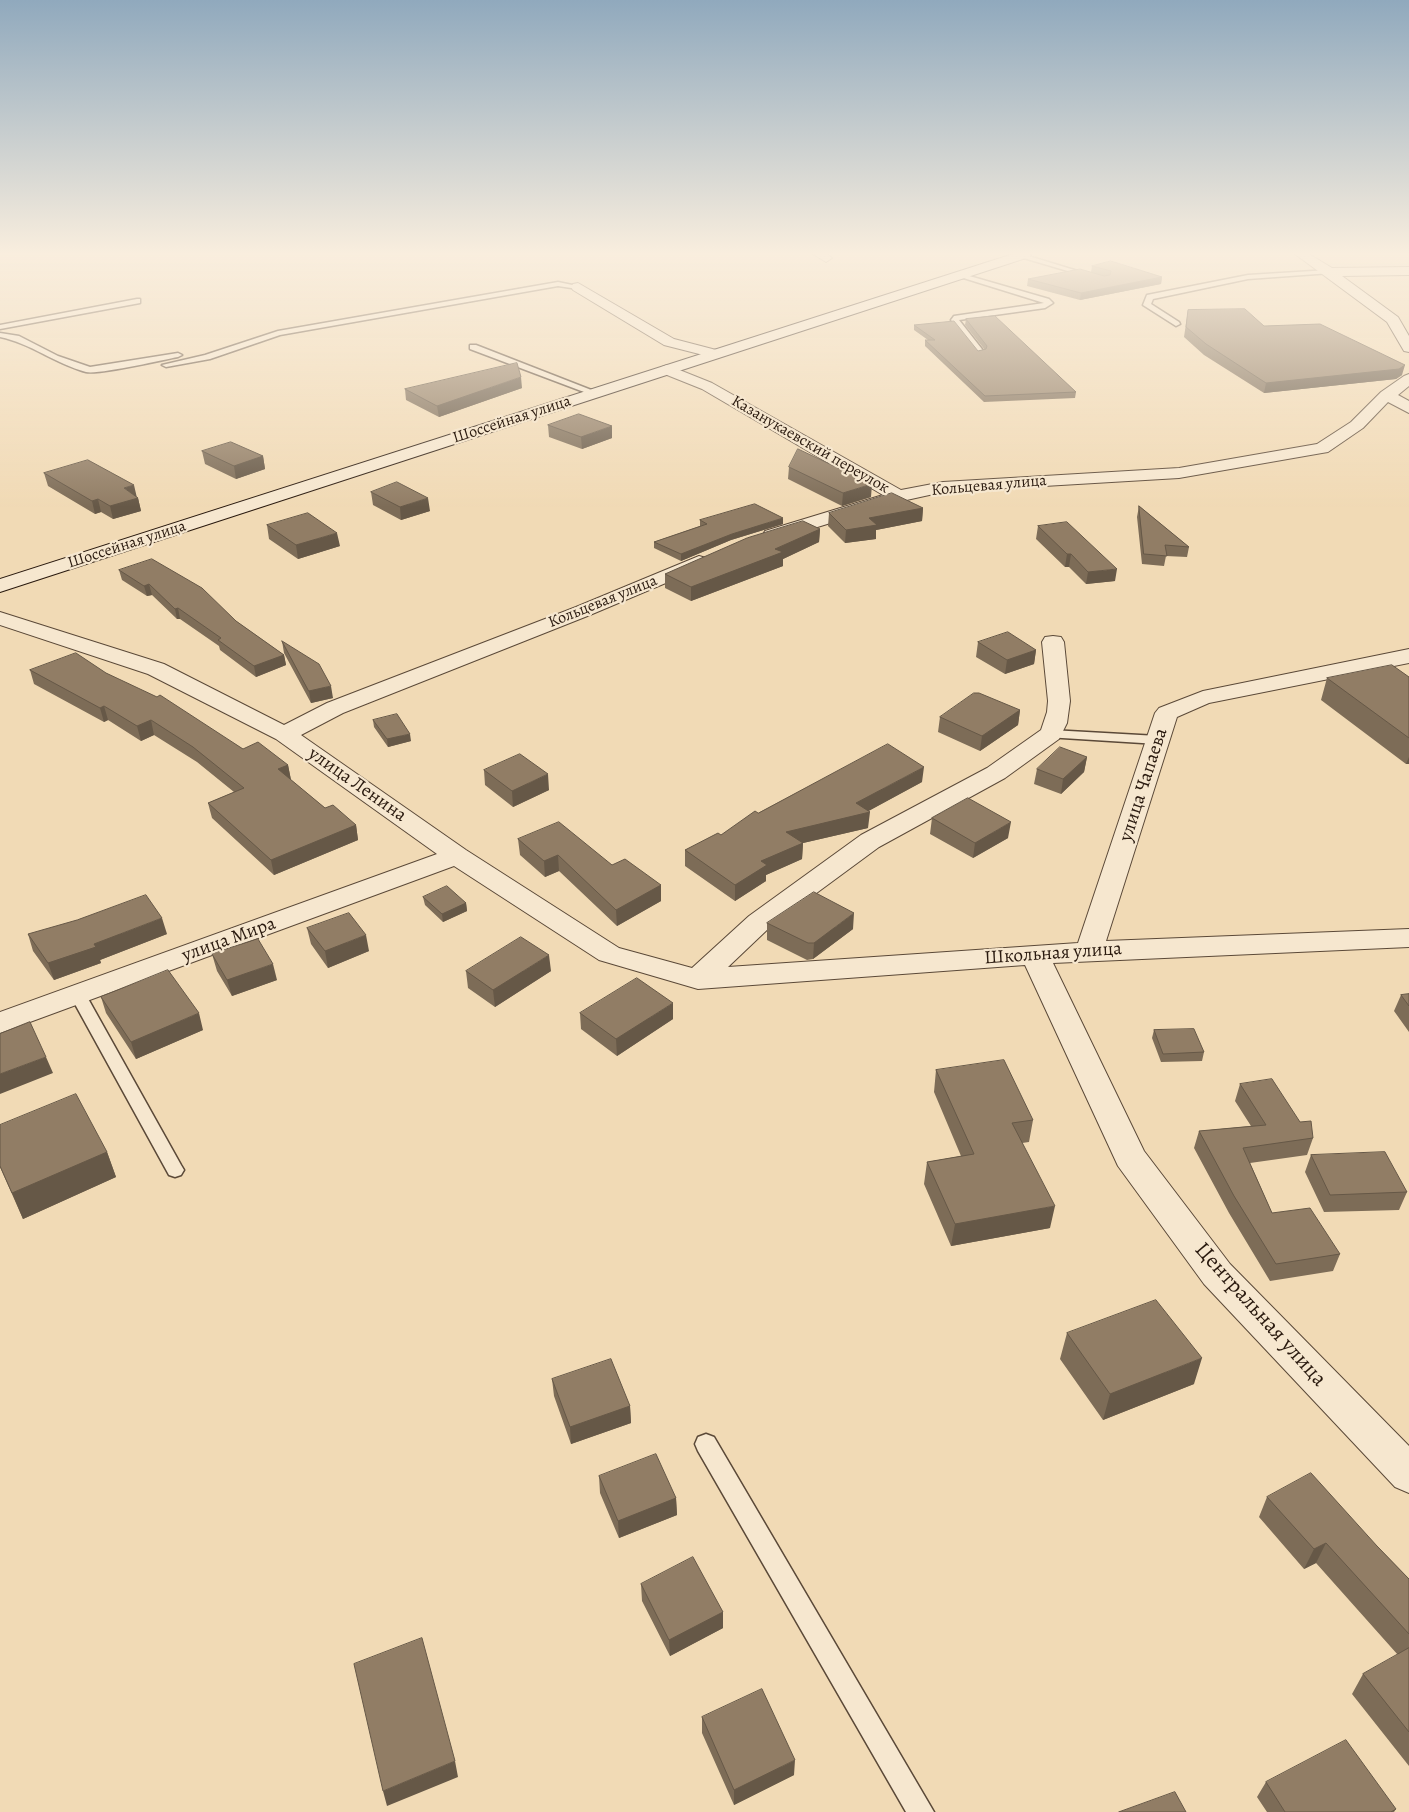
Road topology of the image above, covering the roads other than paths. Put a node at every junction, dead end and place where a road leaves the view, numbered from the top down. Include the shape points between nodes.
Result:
1 (17, 339) edge
2 (261, 339) edge
3 (663, 339) edge
4 (763, 339) edge
5 (970, 339) edge
6 (244, 344) junction
7 (472, 347) dead end
8 (981, 353) edge
9 (715, 354) junction
10 (166, 364) dead end
11 (667, 370) junction
12 (1409, 379) edge
13 (595, 393) junction
14 (1387, 395) junction
15 (1409, 408) edge
16 (898, 496) junction
17 (758, 540) edge
18 (720, 554) edge
19 (0, 586) edge
20 (0, 618) edge
21 (1053, 642) dead end
22 (1409, 656) edge
23 (284, 734) junction
24 (1051, 734) junction
25 (1158, 740) junction
26 (458, 856) junction
27 (1409, 938) edge
28 (1089, 951) junction
29 (1035, 955) junction
30 (698, 979) junction
31 (78, 995) junction
32 (0, 1023) edge
33 (175, 1170) dead end
34 (706, 1444) dead end
35 (1409, 1474) edge
36 (921, 1812) edge

1 - 6 lane via 55,358 89,370
2 - 6 lane
3 - 9 street
4 - 9 street, Шоссейная улица
5 - 8 lane
6 - 10 lane via 207,357
7 - 13 lane
9 - 11 street, Шоссейная улица
11 - 13 street, Шоссейная улица
11 - 16 street, Казанукаевский переулок via 708,386
12 - 14 street, Кольцевая улица
13 - 19 street, Шоссейная улица
14 - 15 street
14 - 16 street, Кольцевая улица via 1357,426 1322,448 1179,473 943,487
16 - 17 street, Кольцевая улица
18 - 23 street, Кольцевая улица via 334,708
20 - 23 street, улица Ленина via 156,669
21 - 24 street via 1059,693 1056,724
22 - 25 street, улица Чапаева via 1203,698 1167,713
23 - 26 street, улица Ленина
24 - 25 lane
24 - 30 street via 996,773 870,841 759,922
25 - 28 street, улица Чапаева
26 - 30 street, улица Ленина via 609,954
26 - 31 street, улица Мира
27 - 28 street, Школьная улица
28 - 29 street, Школьная улица
29 - 30 street, Школьная улица
29 - 35 street, Центральная улица via 1130,1157 1217,1274
31 - 32 street, улица Мира
31 - 33 lane
34 - 36 lane

